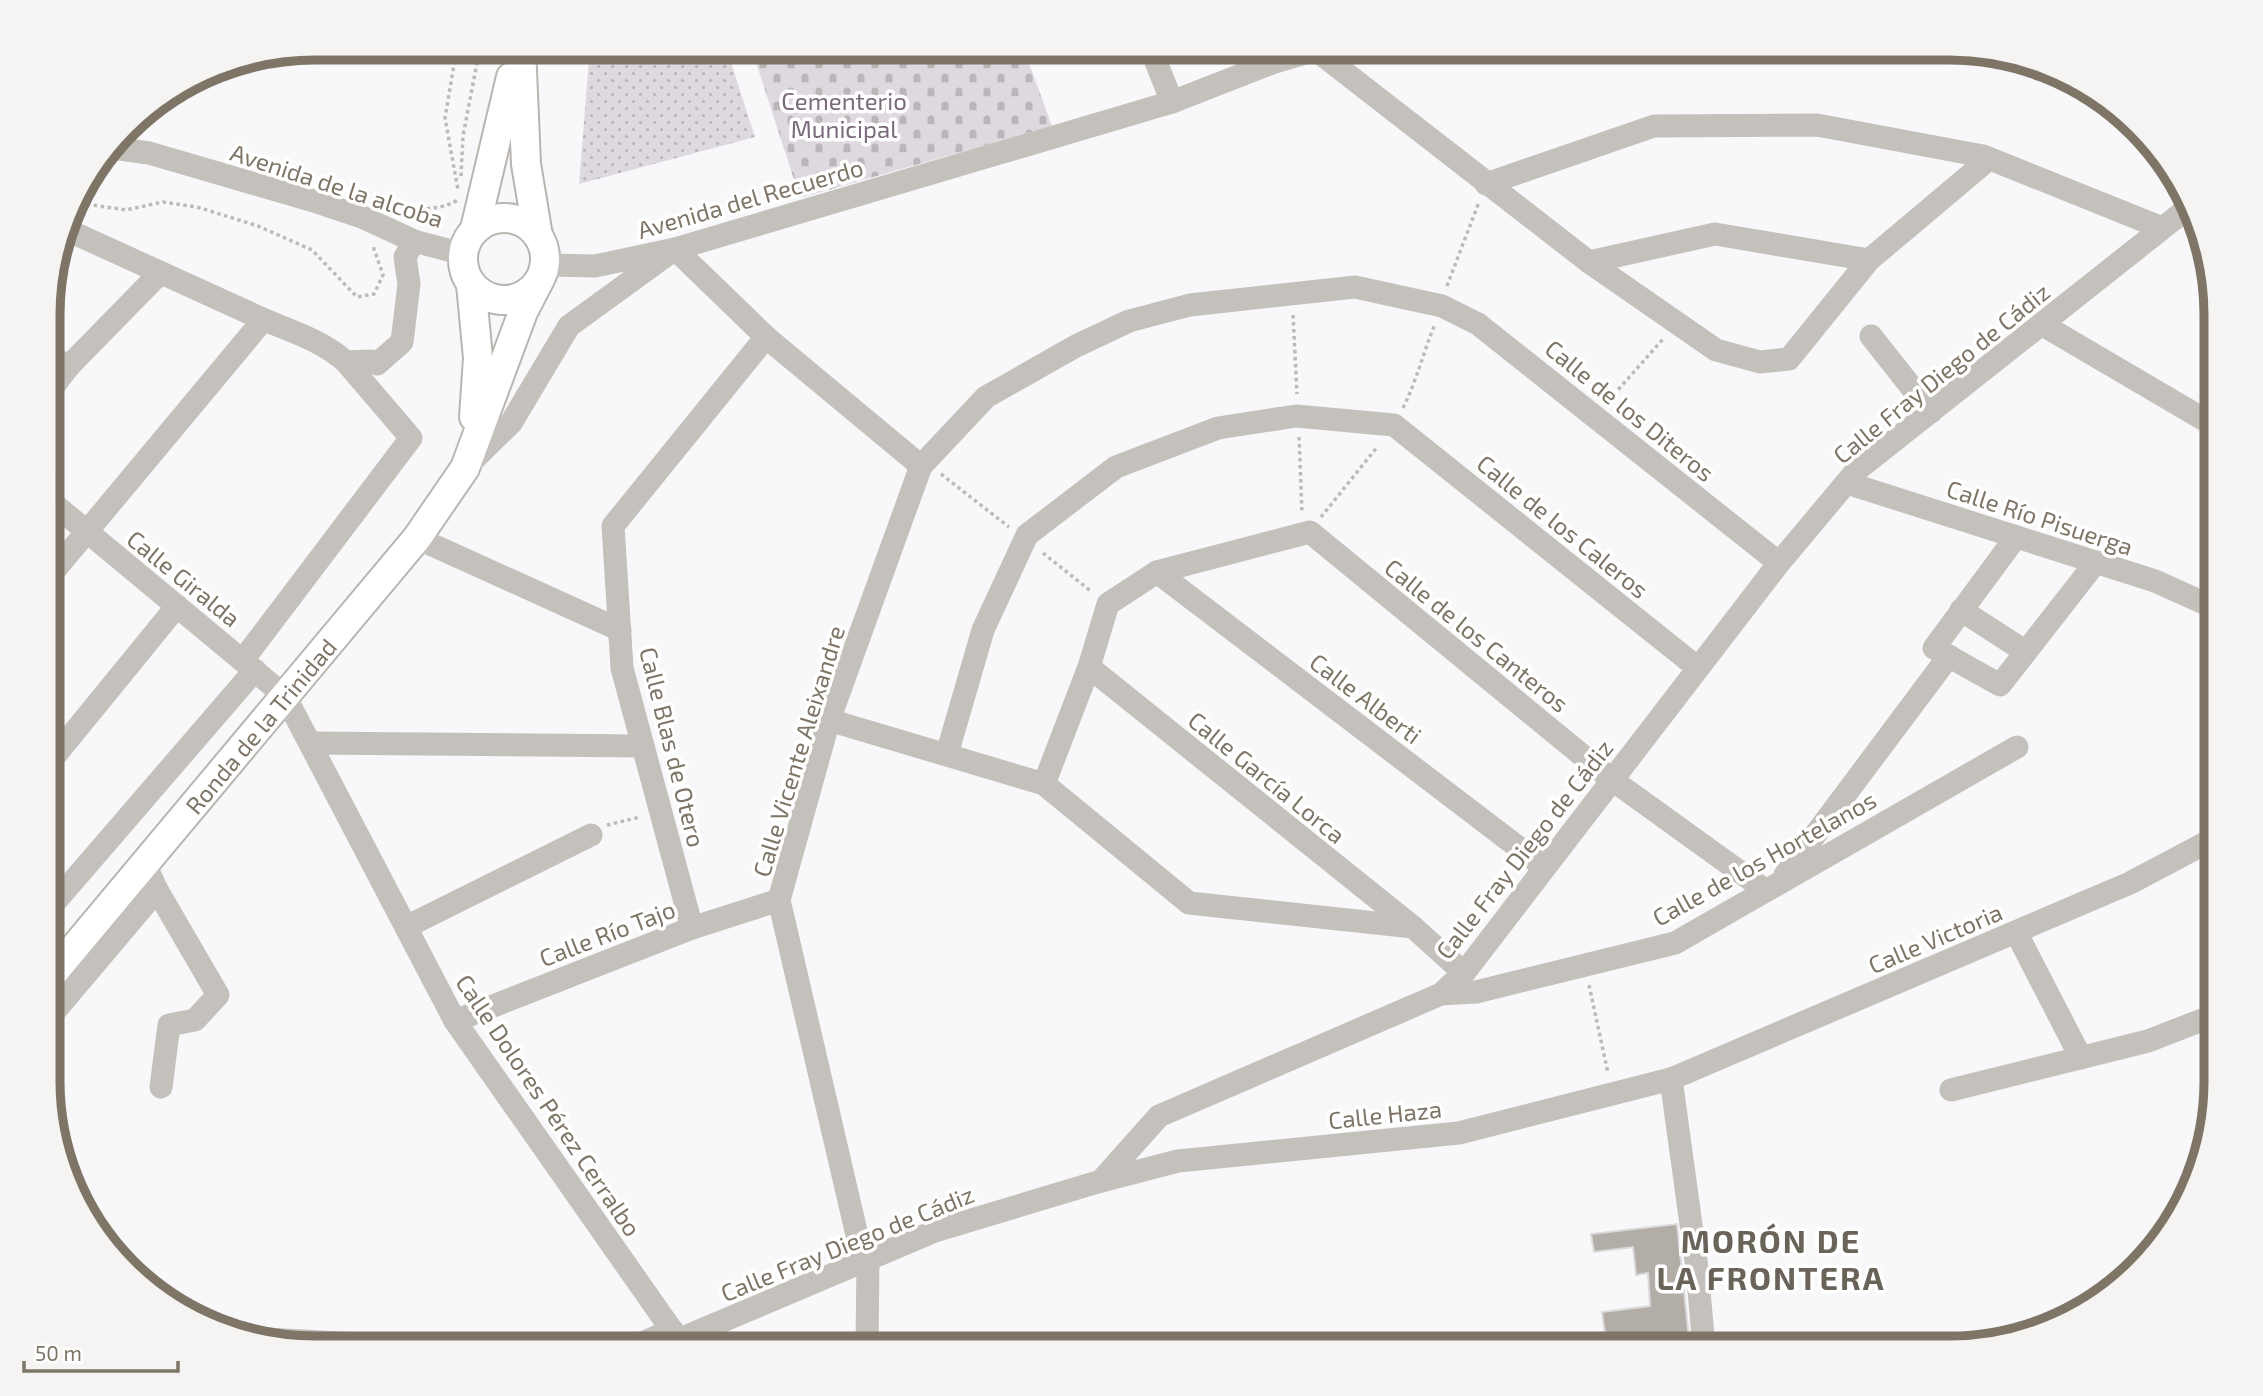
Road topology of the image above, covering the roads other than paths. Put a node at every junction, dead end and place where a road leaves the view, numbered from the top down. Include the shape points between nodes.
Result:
1 (516, 60) edge
2 (520, 60) edge
3 (1155, 60) edge
4 (1281, 60) edge
5 (1332, 60) edge
6 (1172, 102) junction
7 (121, 149) edge
8 (1989, 159) junction
9 (1486, 184) junction
10 (2182, 213) edge
11 (2162, 228) junction
12 (73, 233) edge
13 (538, 236) junction
14 (414, 241) junction
15 (469, 242) junction
16 (675, 249) junction
17 (1869, 260) junction
18 (1588, 262) junction
19 (160, 273) junction
20 (542, 273) junction
21 (471, 284) junction
22 (263, 320) junction
23 (2043, 325) junction
24 (1871, 336) dead end
25 (766, 337) junction
26 (60, 360) edge
27 (346, 362) junction
28 (1931, 412) junction
29 (2204, 420) edge
30 (921, 466) junction
31 (465, 468) junction
32 (1847, 483) junction
33 (60, 509) edge
34 (86, 532) junction
35 (2016, 537) junction
36 (417, 538) junction
37 (2096, 562) junction
38 (1779, 563) junction
39 (60, 564) edge
40 (1157, 572) junction
41 (2204, 603) edge
42 (177, 606) junction
43 (1961, 610) junction
44 (620, 630) junction
45 (2026, 652) junction
46 (1949, 656) junction
47 (249, 665) junction
48 (1089, 667) junction
49 (1698, 668) junction
50 (285, 696) junction
51 (829, 720) junction
52 (310, 743) junction
53 (643, 746) junction
54 (2017, 747) dead end
55 (60, 751) edge
56 (947, 754) junction
57 (1611, 779) junction
58 (1044, 784) junction
59 (591, 835) road end
60 (2204, 844) edge
61 (144, 863) junction
62 (1544, 867) junction
63 (1773, 886) junction
64 (157, 890) junction
65 (60, 897) edge
66 (779, 900) junction
67 (406, 927) junction
68 (1413, 927) junction
69 (692, 928) junction
70 (2015, 932) junction
71 (60, 958) edge
72 (1464, 973) junction
73 (1441, 994) junction
74 (60, 1006) edge
75 (2204, 1019) edge
76 (456, 1021) junction
77 (2081, 1058) junction
78 (1671, 1079) junction
79 (160, 1087) dead end
80 (1951, 1090) dead end
81 (1101, 1181) junction
82 (866, 1260) junction
83 (677, 1336) edge
84 (686, 1336) edge
85 (867, 1336) edge
86 (1703, 1336) edge

1 - 15 main road
2 - 13 main road via 526,164
3 - 6 street
4 - 6 street, Avenida del Recuerdo
5 - 9 street
6 - 16 street, Avenida del Recuerdo
7 - 14 street, Avenida de la alcoba via 149,153 317,202
8 - 9 street via 1817,125 1654,126
8 - 11 street
8 - 17 street
9 - 18 street
10 - 11 street, Calle Fray Diego de Cádiz
11 - 23 street, Calle Fray Diego de Cádiz
12 - 19 street
13 - 15 main road via 520,221 496,218
13 - 20 main road via 543,245
14 - 15 street, Avenida de la alcoba
14 - 27 street via 405,257 409,284 402,342 377,364
15 - 21 main road via 465,275
16 - 20 street, Avenida del Recuerdo via 595,267
16 - 25 street
16 - 31 street via 569,326 511,423
17 - 18 street via 1715,234
17 - 18 street via 1788,359 1760,362 1716,350
19 - 22 street
19 - 26 street
20 - 21 main road via 531,291 506,301 481,294
20 - 31 main road, Ronda de la Trinidad
21 - 31 main road, Ronda de la Trinidad via 478,358 476,405
22 - 27 street via 330,348
22 - 34 street
23 - 28 street, Calle Fray Diego de Cádiz
23 - 29 street
24 - 28 street
25 - 30 street
25 - 44 street, Calle Blas de Otero via 613,526
27 - 47 street, Ronda de la Trinidad via 411,438
28 - 32 street, Calle Fray Diego de Cádiz
30 - 38 street, Calle de los Diteros via 986,397 1129,321 1190,305 1355,287 1441,306 1478,324
30 - 51 street, Calle Vicente Aleixandre
31 - 36 main road, Ronda de la Trinidad
32 - 35 street, Calle Río Pisuerga
32 - 38 street, Calle Fray Diego de Cádiz
33 - 34 street, Calle Giralda
34 - 39 street
34 - 42 street, Calle Giralda
35 - 37 street, Calle Río Pisuerga
35 - 43 street
36 - 44 street
36 - 50 main road, Ronda de la Trinidad
37 - 41 street, Calle Río Pisuerga
37 - 45 street
38 - 49 street, Calle Fray Diego de Cádiz
40 - 48 street via 1108,604
40 - 57 street, Calle de los Canteros via 1310,532
40 - 62 street, Calle Alberti
42 - 47 street, Calle Giralda
42 - 55 street
43 - 45 street
43 - 46 street via 1934,648
44 - 53 street, Calle Blas de Otero via 622,668
45 - 46 street via 2000,685
46 - 63 street
47 - 50 street, Calle Giralda
47 - 65 street, Ronda de la Trinidad
48 - 58 street
48 - 68 street, Calle García Lorca
49 - 56 street, Calle de los Caleros via 1394,425 1296,416 1218,428 1116,467 1027,535 983,630
49 - 57 street, Calle Fray Diego de Cádiz
50 - 52 street, Calle Dolores Pérez Cerralbo
50 - 61 main road, Ronda de la Trinidad
51 - 56 street
51 - 66 street, Calle Vicente Aleixandre
52 - 53 street
52 - 67 street, Calle Dolores Pérez Cerralbo
53 - 69 street, Calle Blas de Otero
54 - 63 street, Calle de los Hortelanos
56 - 58 street
57 - 62 street, Calle Fray Diego de Cádiz
57 - 63 street, Calle de los Canteros
58 - 68 street via 1189,904
59 - 67 street
60 - 70 street, Calle Victoria via 2130,883
61 - 64 street
61 - 71 main road, Ronda de la Trinidad
62 - 72 street, Calle Fray Diego de Cádiz
63 - 73 street, Calle de los Hortelanos via 1675,943 1476,992
64 - 74 street
64 - 79 street via 218,995 195,1020 169,1025
66 - 69 street, Calle Río Tajo
66 - 82 street, Calle Vicente Aleixandre
67 - 76 street, Calle Dolores Pérez Cerralbo
68 - 72 street, Calle García Lorca
69 - 76 street, Calle Río Tajo
70 - 77 street
70 - 78 street, Calle Victoria
72 - 73 street, Calle Fray Diego de Cádiz
73 - 81 street, Calle Fray Diego de Cádiz via 1159,1116
75 - 77 street via 2148,1041
76 - 83 street, Calle Dolores Pérez Cerralbo
77 - 80 street
78 - 81 street, Calle Haza via 1459,1133 1178,1161
78 - 86 street
81 - 82 street, Calle Fray Diego de Cádiz via 934,1231
82 - 84 street, Calle Fray Diego de Cádiz
82 - 85 street, Calle Vicente Aleixandre

